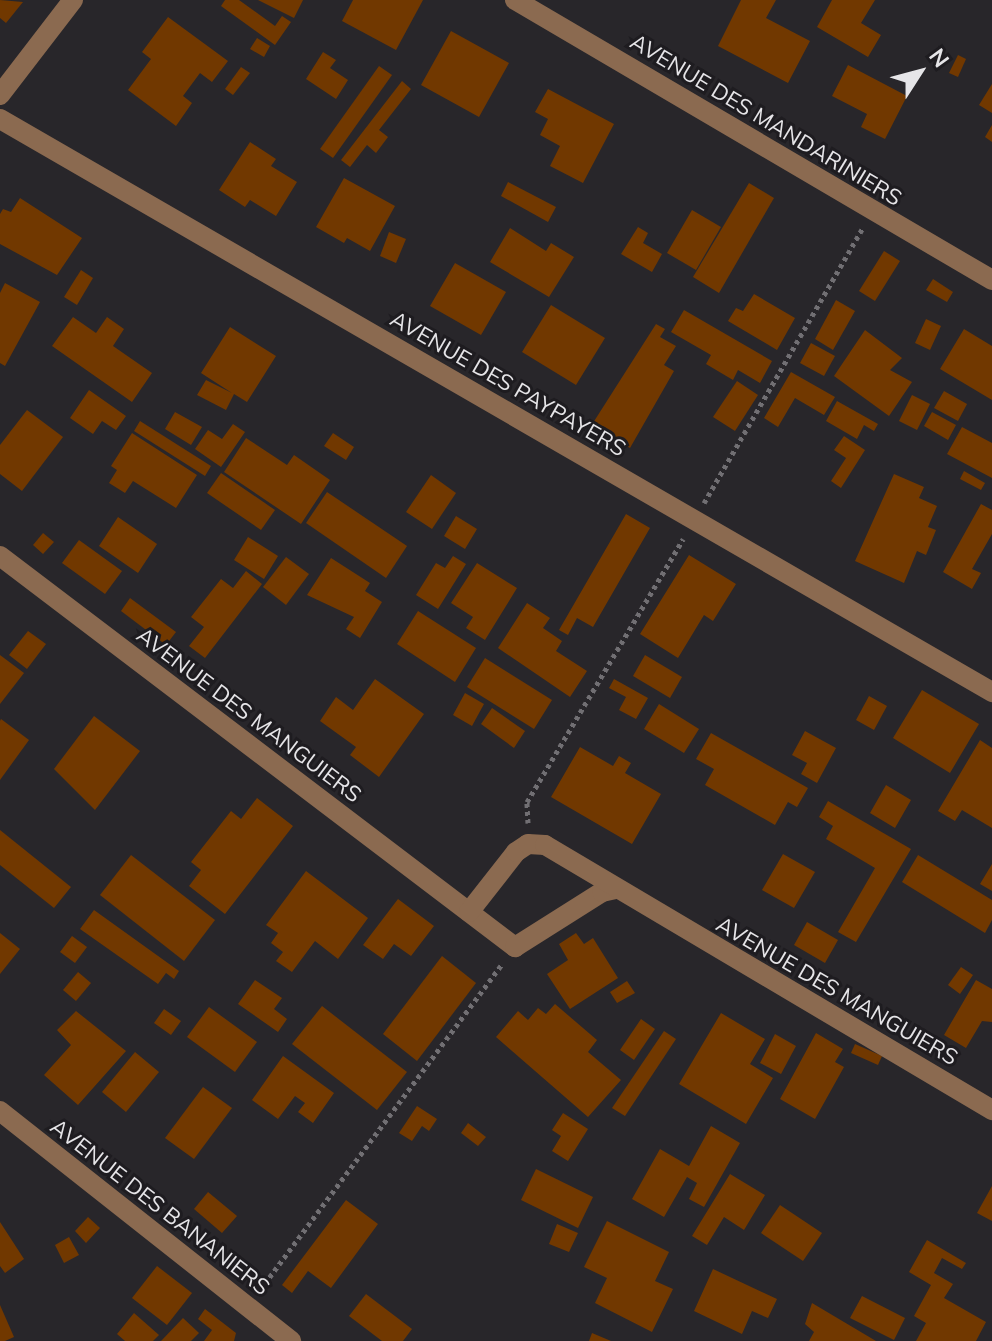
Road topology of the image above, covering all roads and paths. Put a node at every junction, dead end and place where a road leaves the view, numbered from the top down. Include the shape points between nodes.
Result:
1 (73, 0) edge
2 (515, 0) edge
3 (0, 95) edge
4 (0, 119) edge
5 (992, 280) edge
6 (0, 556) edge
7 (992, 692) edge
8 (616, 889) junction
9 (469, 912) junction
10 (515, 947) junction
11 (992, 1110) edge
12 (0, 1111) edge
13 (248, 1306) junction
14 (291, 1341) edge

1 - 3 street
2 - 5 street, AVENUE DES MANDARINIERS
4 - 7 street, AVENUE DES PAYPAYERS
6 - 9 street, AVENUE DES MANGUIERS
8 - 9 street, AVENUE DES MANGUIERS via 545,845 528,844
8 - 10 street via 602,892
8 - 11 street, AVENUE DES MANGUIERS
9 - 10 street, AVENUE DES MANGUIERS
10 - 13 path
12 - 13 street, AVENUE DES BANANIERS
13 - 14 street, AVENUE DES BANANIERS

